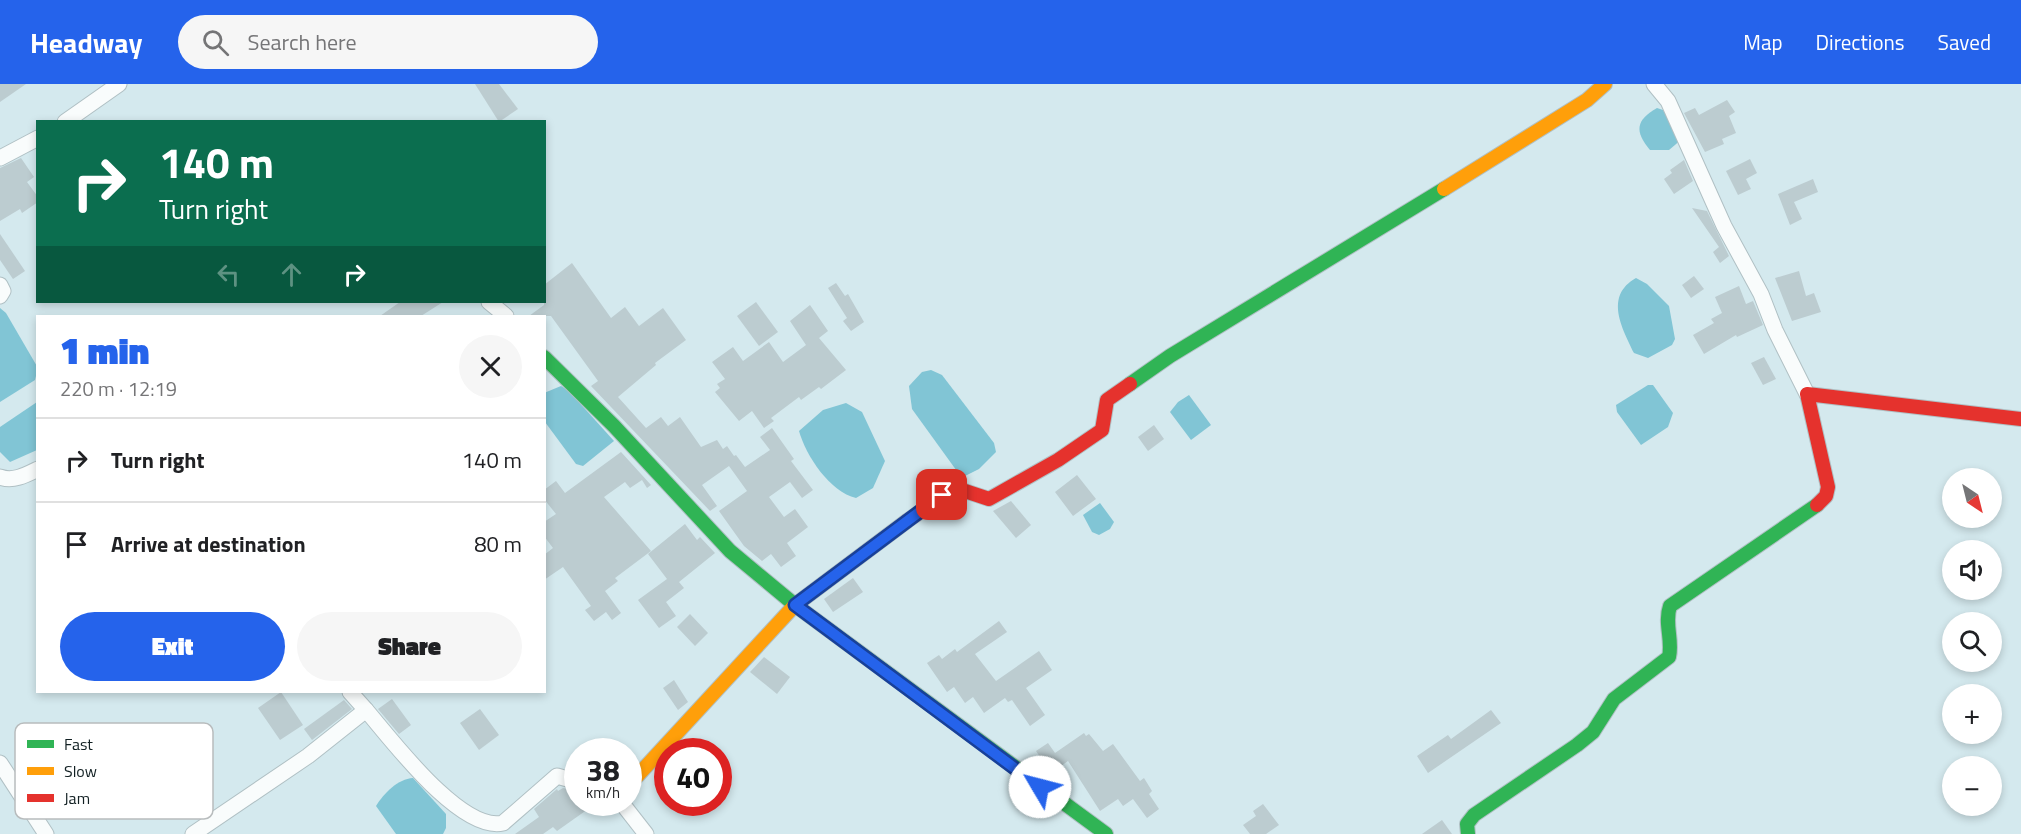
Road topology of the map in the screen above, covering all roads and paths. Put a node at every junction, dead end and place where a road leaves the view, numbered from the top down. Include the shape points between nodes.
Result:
1 (119, 84) edge
2 (1605, 84) edge
3 (1654, 84) edge
4 (68, 120) edge
5 (36, 139) edge
6 (0, 158) edge
7 (0, 285) edge
8 (0, 296) edge
9 (490, 303) edge
10 (505, 315) edge
11 (546, 359) edge
12 (1806, 394) junction
13 (2021, 419) edge
14 (36, 470) edge
15 (0, 477) edge
16 (795, 605) junction
17 (351, 693) edge
18 (366, 710) junction
19 (0, 763) edge
20 (642, 771) edge
21 (564, 778) edge
22 (15, 786) edge
23 (632, 816) edge
24 (36, 819) edge
25 (46, 834) edge
26 (193, 834) edge
27 (646, 834) edge
28 (1106, 834) edge
29 (1468, 834) edge

1 - 4 street
2 - 16 street via 1587,100 1112,396 1107,400 1102,430 1086,442 989,498 972,490 950,490
3 - 12 street via 1672,110
5 - 6 street
7 - 8 street
9 - 10 street
11 - 16 street via 730,551
12 - 13 street
12 - 29 street via 1825,469 1827,495 1811,510 1670,606 1665,615 1672,649 1669,657 1614,699 1585,739 1474,815 1467,824
14 - 15 street via 23,477
16 - 20 street
16 - 28 street
17 - 18 street
18 - 21 street via 426,778 480,820 503,823 557,776
18 - 26 street via 308,756
19 - 22 street
23 - 27 street
24 - 25 street

